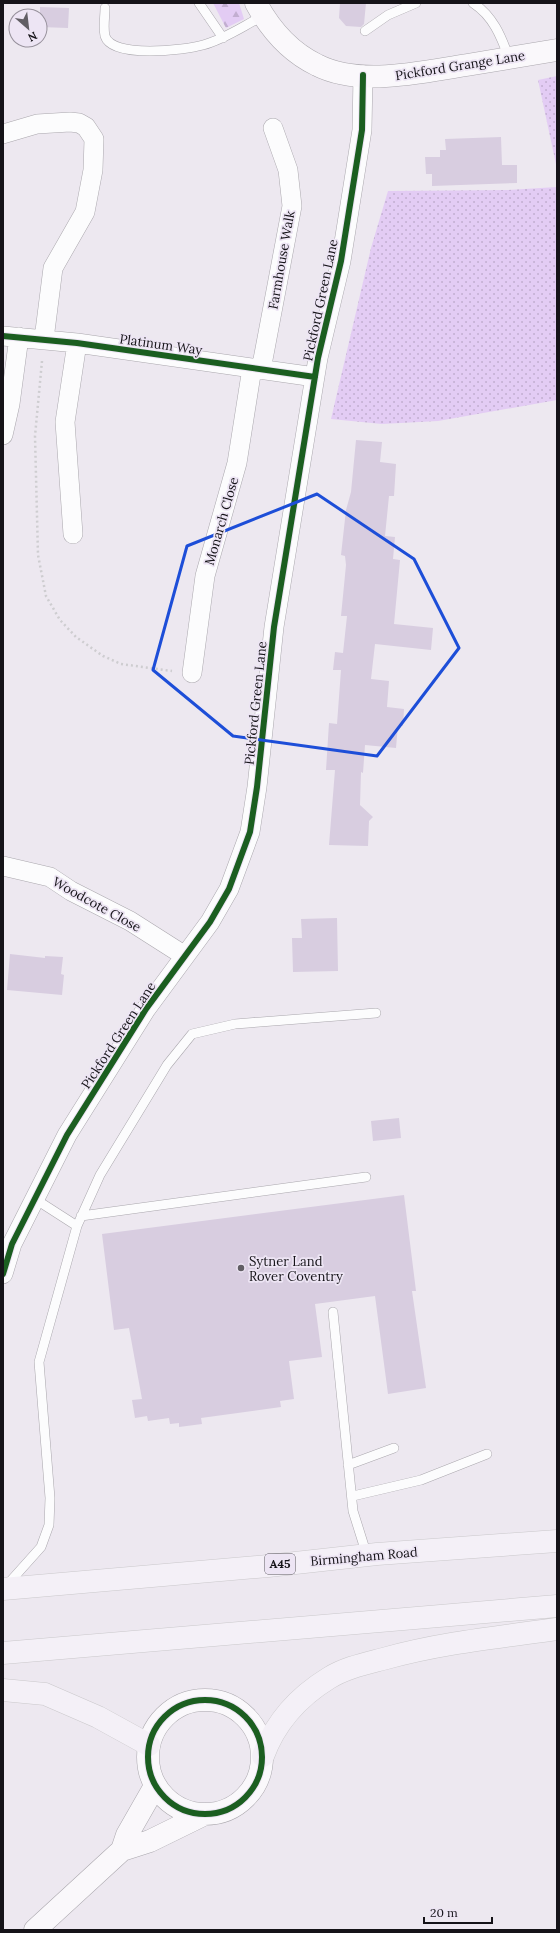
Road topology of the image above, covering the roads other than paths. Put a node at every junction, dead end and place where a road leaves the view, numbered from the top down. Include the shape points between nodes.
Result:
1 (199, 3) edge
2 (416, 3) edge
3 (473, 3) edge
4 (106, 8) dead end
5 (260, 10) edge
6 (365, 31) dead end
7 (223, 38) junction
8 (557, 50) edge
9 (509, 58) junction
10 (364, 76) junction
11 (273, 128) dead end
12 (3, 134) edge
13 (11, 337) edge
14 (44, 339) junction
15 (77, 343) junction
16 (257, 369) junction
17 (315, 377) junction
18 (3, 435) edge
19 (73, 534) dead end
20 (192, 673) road end
21 (3, 866) edge
22 (186, 956) junction
23 (376, 1013) dead end
24 (366, 1177) dead end
25 (35, 1199) junction
26 (81, 1216) junction
27 (77, 1226) junction
28 (3, 1274) edge
29 (333, 1312) dead end
30 (394, 1448) dead end
31 (487, 1454) dead end
32 (348, 1465) junction
33 (353, 1496) junction
34 (557, 1541) edge
35 (377, 1554) junction
36 (3, 1589) edge
37 (557, 1606) edge
38 (557, 1629) edge
39 (3, 1653) edge
40 (3, 1690) edge
41 (149, 1745) junction
42 (263, 1756) junction
43 (155, 1786) junction
44 (203, 1815) junction
45 (122, 1850) junction
46 (35, 1930) edge

1 - 7 lane
2 - 6 lane via 388,15
3 - 9 lane via 490,17
4 - 7 lane via 105,36 110,43 128,50 170,51 203,45
5 - 7 lane
5 - 10 street via 276,35 294,51 317,65 339,73
8 - 9 street, Pickford Grange Lane
9 - 10 street, Pickford Grange Lane via 401,75
10 - 17 street, Pickford Green Lane via 362,130 341,261
11 - 16 street, Farmhouse Walk via 288,170 292,206
12 - 14 street via 37,124 70,122 86,127 94,139 93,170 85,212 54,268
13 - 14 street, Platinum Way
13 - 18 street via 10,404
14 - 15 street, Platinum Way
15 - 16 street, Platinum Way
15 - 19 street via 65,422
16 - 17 street, Platinum Way
16 - 20 street, Monarch Close via 237,463 205,576
17 - 22 street, Pickford Green Lane via 274,627 250,832 229,889
21 - 22 street, Woodcote Close via 50,877 71,891 130,921
22 - 25 street, Pickford Green Lane via 146,1009 67,1135
23 - 26 lane via 235,1024 192,1034 167,1065 100,1175
24 - 26 lane
25 - 27 lane
25 - 28 street, Pickford Green Lane via 12,1244
26 - 27 lane
27 - 36 lane via 38,1362 50,1498 49,1526 41,1548
29 - 32 lane
30 - 32 lane
31 - 33 lane via 421,1480
32 - 33 lane
33 - 35 lane via 353,1511 364,1546
34 - 35 highway, Birmingham Road / A45
35 - 36 highway, Birmingham Road / A45
37 - 39 highway
38 - 42 highway via 428,1648 354,1667 328,1678 290,1710 276,1726
40 - 41 highway via 45,1694 98,1717
41 - 42 street via 156,1727 168,1712 184,1703 202,1698 221,1701 238,1708 251,1722 260,1740
41 - 43 street via 147,1759
42 - 44 street via 260,1774 252,1791 238,1804 222,1812
43 - 44 street via 168,1801 179,1808
43 - 45 street via 127,1835
44 - 45 street via 150,1841
45 - 46 street

